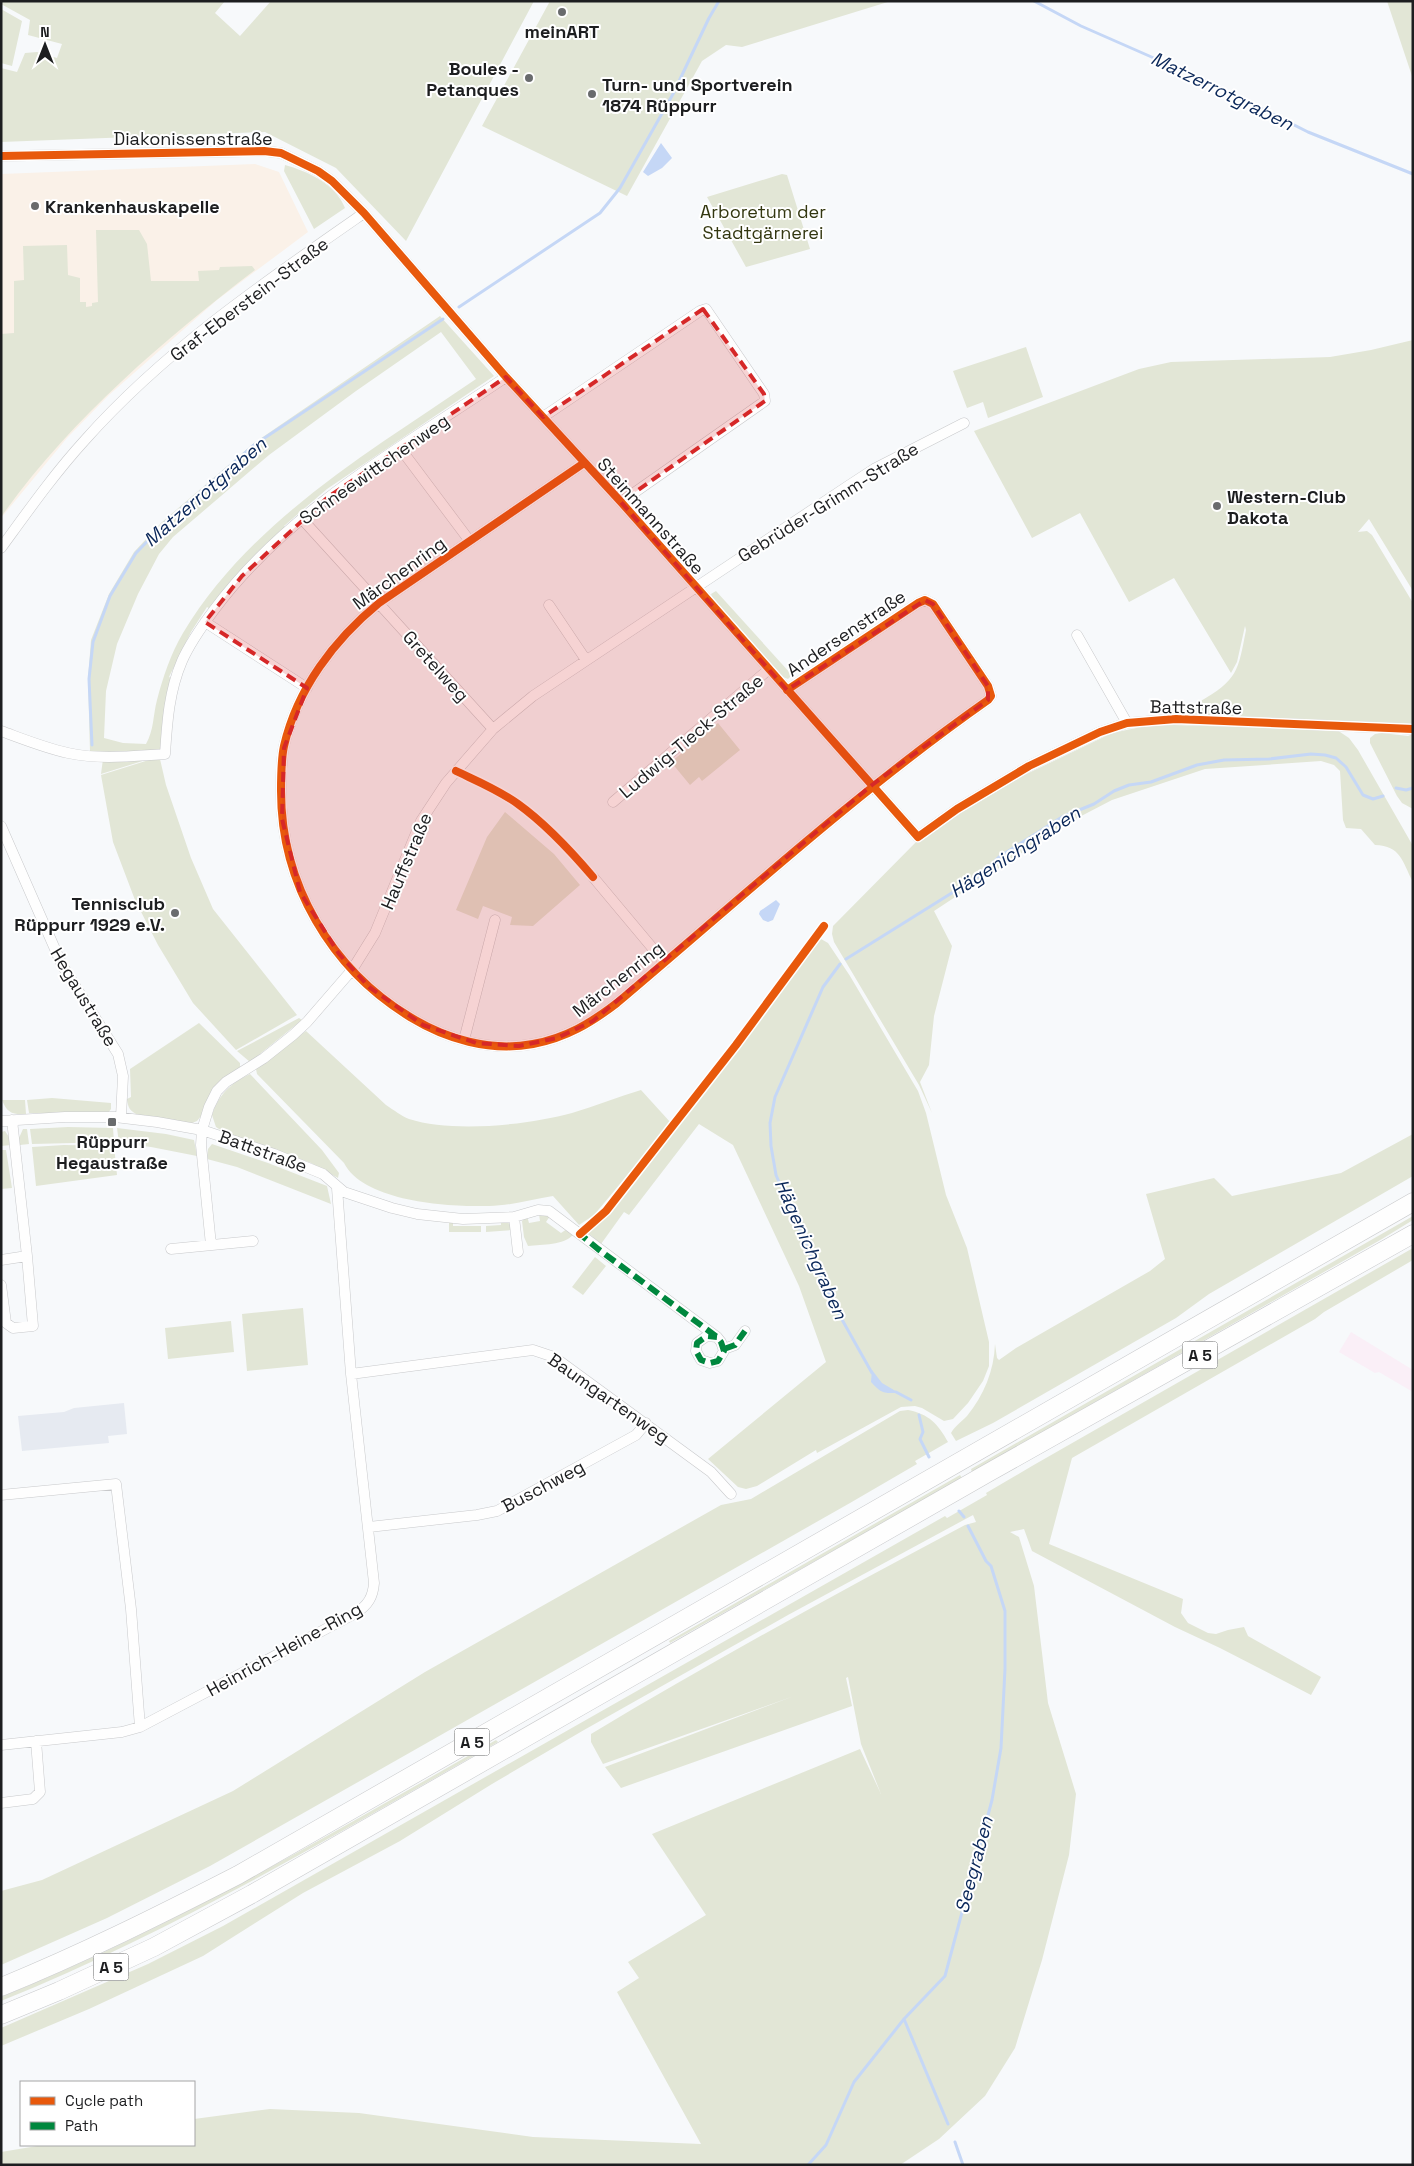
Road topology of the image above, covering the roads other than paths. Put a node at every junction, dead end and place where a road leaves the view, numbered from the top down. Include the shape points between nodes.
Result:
1 (1, 156) edge
2 (364, 213) junction
3 (506, 378) junction
4 (543, 417) junction
5 (964, 423) dead end
6 (400, 448) junction
7 (584, 463) junction
8 (621, 502) junction
9 (302, 519) junction
10 (469, 540) junction
11 (1, 548) edge
12 (694, 587) junction
13 (378, 603) junction
14 (549, 605) dead end
15 (205, 622) junction
16 (1077, 635) dead end
17 (586, 660) junction
18 (768, 670) junction
19 (307, 688) junction
20 (787, 690) junction
21 (1126, 723) junction
22 (493, 729) junction
23 (1413, 730) edge
24 (1, 731) edge
25 (872, 786) junction
26 (613, 802) dead end
27 (1, 826) edge
28 (918, 837) joint
29 (592, 877) dead end
30 (495, 920) dead end
31 (665, 963) junction
32 (352, 970) junction
33 (464, 1040) junction
34 (121, 1117) junction
35 (4, 1120) edge
36 (202, 1130) junction
37 (337, 1188) junction
38 (1413, 1202) edge
39 (514, 1217) junction
40 (1413, 1234) edge
41 (253, 1241) dead end
42 (211, 1246) junction
43 (171, 1250) dead end
44 (518, 1252) dead end
45 (27, 1256) junction
46 (1, 1260) edge
47 (1, 1285) edge
48 (745, 1331) dead end
49 (717, 1338) junction
50 (724, 1350) junction
51 (351, 1374) junction
52 (646, 1423) junction
53 (1, 1494) edge
54 (730, 1494) dead end
55 (369, 1527) junction
56 (140, 1727) junction
57 (36, 1741) junction
58 (1, 1745) edge
59 (1, 1803) edge
60 (1, 1987) edge
61 (1, 2015) edge

1 - 2 street, Diakonissenstraße via 253,150 281,153 332,181
2 - 3 street, Steinmannstraße
2 - 11 street, Graf-Eberstein-Straße via 246,296 153,373 82,444
3 - 4 street, Steinmannstraße
3 - 6 street, Schneewittchenweg
4 - 7 street, Steinmannstraße
4 - 8 street via 700,311 709,312 764,394 765,402
5 - 12 street, Gebrüder-Grimm-Straße via 874,469
6 - 9 street, Schneewittchenweg via 328,497
6 - 10 street
7 - 8 street, Steinmannstraße
7 - 10 street, Märchenring
8 - 12 street, Steinmannstraße
9 - 13 street, Gretelweg
9 - 15 street, Schneewittchenweg via 242,576
10 - 13 street, Märchenring
12 - 17 street, Hauffstraße
12 - 18 street, Steinmannstraße
13 - 19 street, Märchenring via 339,641
13 - 22 street, Gretelweg
14 - 17 street
15 - 19 street
15 - 24 street, Schneewittchenweg via 182,661 172,689 165,754 95,757 70,754
16 - 21 street
17 - 22 street, Hauffstraße via 520,705
18 - 20 street, Steinmannstraße
18 - 26 street, Ludwig-Tieck-Straße
19 - 32 street, Märchenring via 284,748 281,800 284,837 294,874 308,907 324,935
20 - 25 street, Steinmannstraße
20 - 25 street, Andersenstraße via 918,603 925,600 933,604 988,686 991,696
21 - 23 street, Battstraße via 1176,719
21 - 28 street, Battstraße via 1029,766 957,809
22 - 32 street, Hauffstraße via 446,783 421,821 375,933
25 - 28 street, Steinmannstraße
25 - 31 street, Märchenring
27 - 34 street, Hegaustraße via 62,965 118,1054 123,1076
29 - 31 street
30 - 33 street
31 - 33 street, Märchenring via 593,1021 569,1034 519,1046
32 - 33 street, Märchenring via 400,1010 434,1030
32 - 36 street, Hauffstraße via 293,1035 217,1091
34 - 35 street, Battstraße
34 - 36 street, Battstraße
35 - 45 street
36 - 37 street, Battstraße via 313,1169 331,1180
36 - 42 street, Hauffstraße via 201,1160
37 - 39 street, Battstraße via 374,1204 417,1214 463,1219
37 - 51 street, Heinrich-Heine-Ring
38 - 60 highway, A 5 via 244,1872 113,1938
39 - 44 street
39 - 49 street, Battstraße via 538,1210 549,1211
40 - 61 highway, A 5 via 252,1894 154,1947
41 - 42 street
42 - 43 street
45 - 46 street
45 - 47 street via 33,1326 13,1328 6,1323
48 - 50 street via 735,1345
49 - 50 street
49 - 50 street via 707,1336 700,1340 696,1347 698,1357 706,1363 714,1363
51 - 52 street, Baumgartenweg via 533,1350 554,1357
51 - 55 street, Heinrich-Heine-Ring
52 - 54 street, Baumgartenweg via 711,1472
52 - 55 street, Buschweg via 636,1435 497,1511
53 - 56 street via 116,1484 131,1609
55 - 56 street, Heinrich-Heine-Ring via 374,1583 373,1594 364,1608
56 - 57 street, Heinrich-Heine-Ring via 122,1732
57 - 58 street, Heinrich-Heine-Ring
57 - 59 street via 40,1792 33,1799

